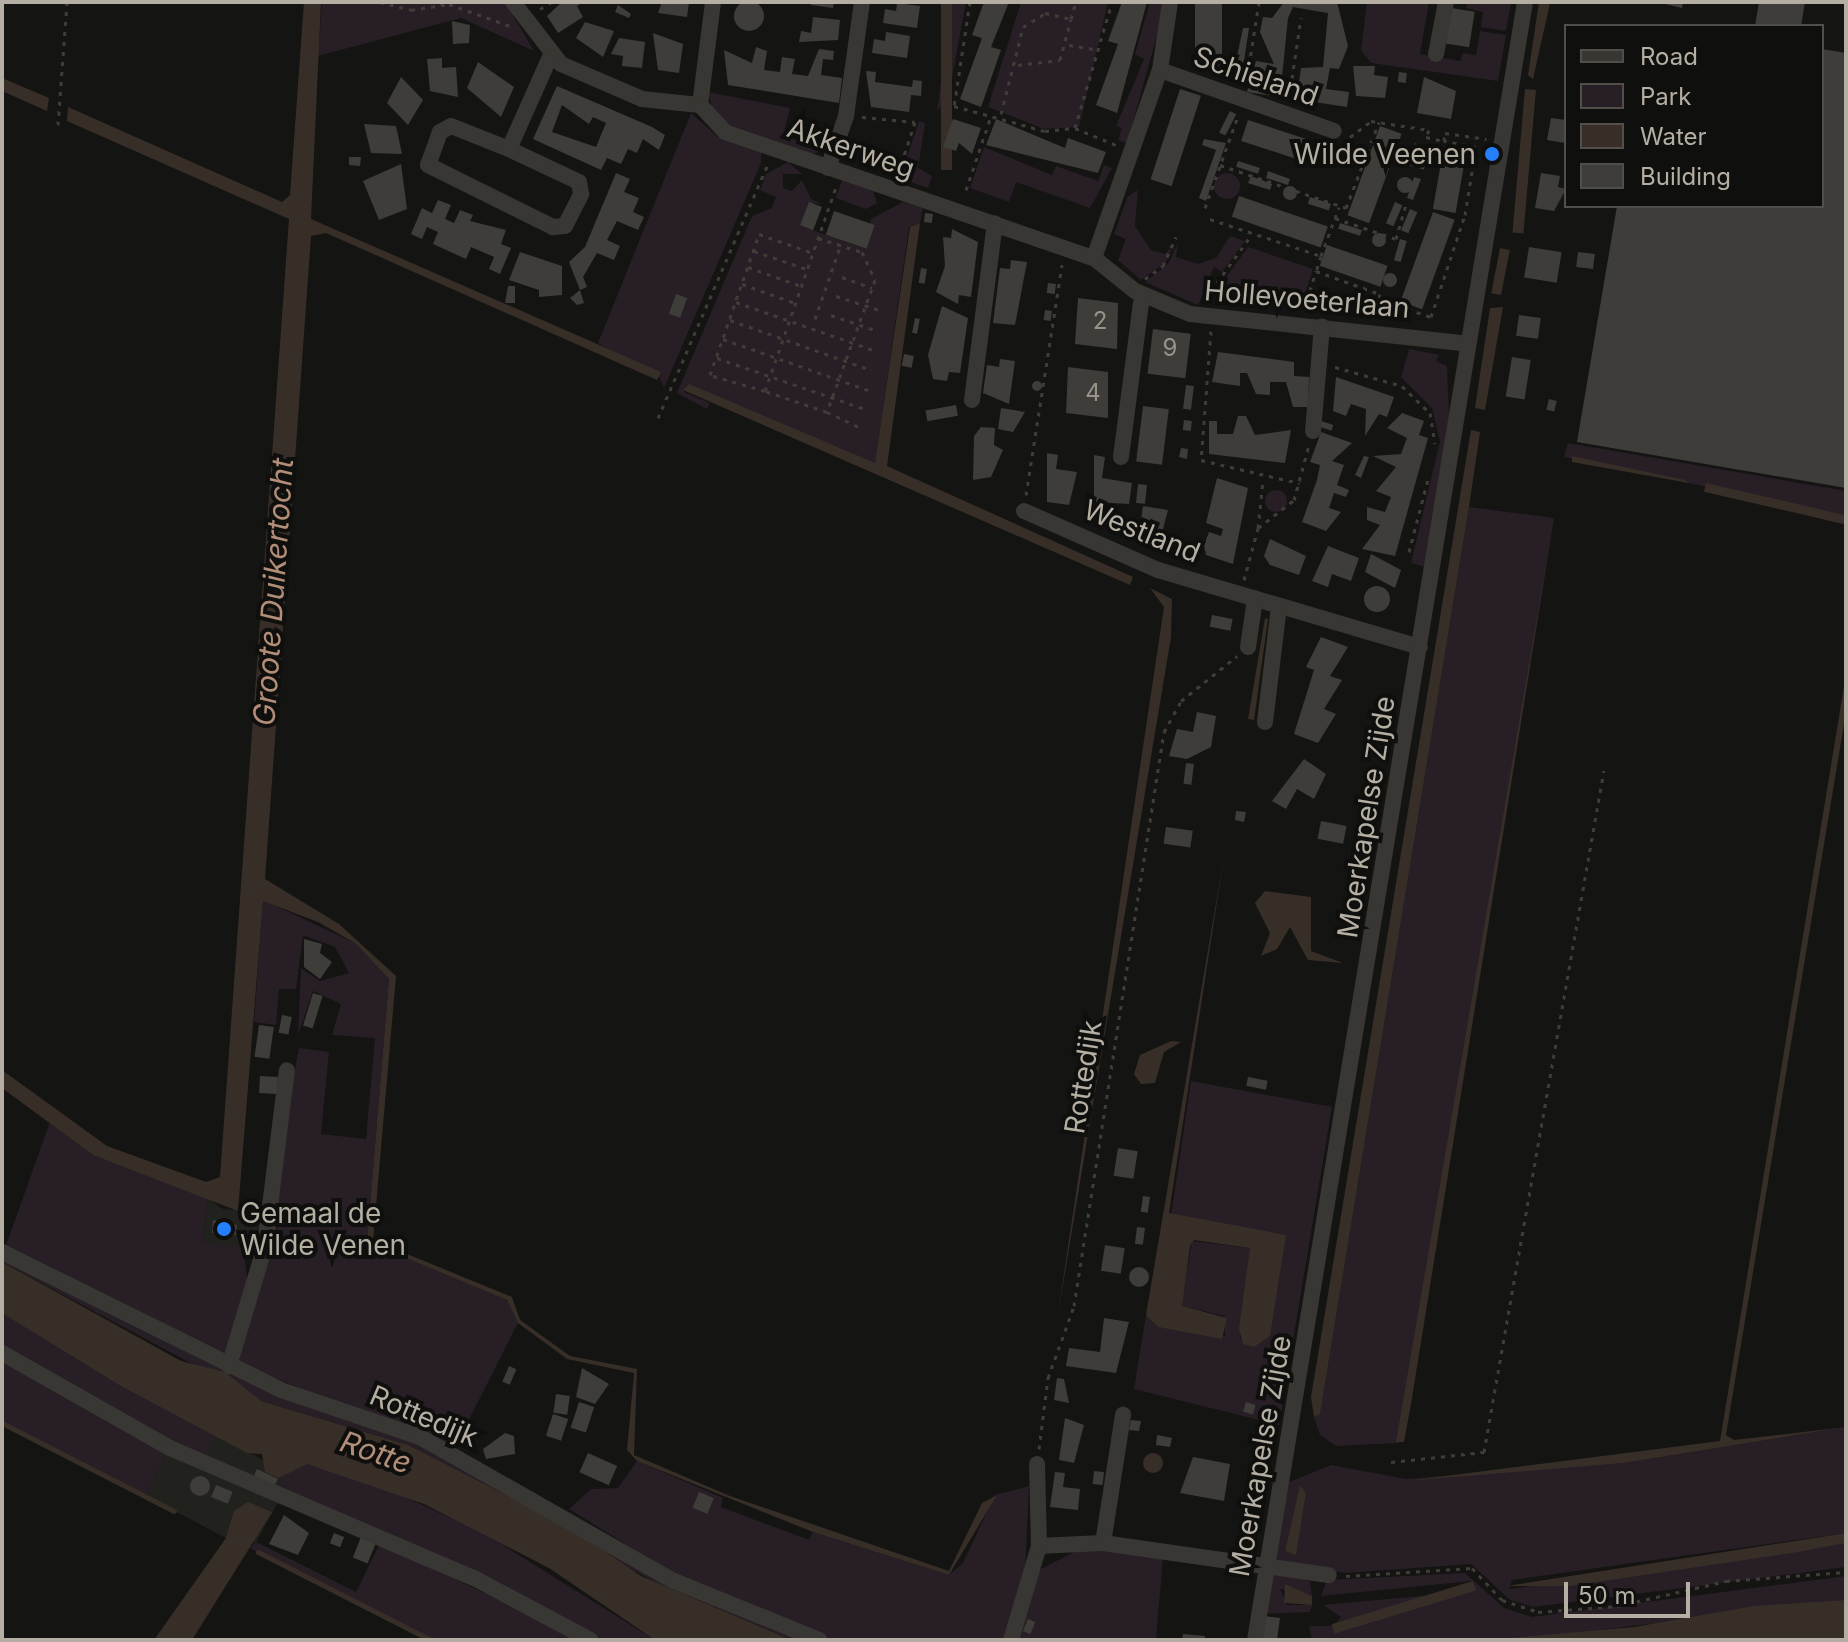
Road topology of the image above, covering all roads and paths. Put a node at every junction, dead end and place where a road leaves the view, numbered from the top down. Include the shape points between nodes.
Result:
1 (67, 2) edge
2 (380, 2) edge
3 (472, 2) edge
4 (513, 2) edge
5 (551, 2) edge
6 (713, 2) edge
7 (862, 2) edge
8 (970, 2) edge
9 (1076, 2) edge
10 (1112, 2) edge
11 (1170, 2) edge
12 (1446, 2) edge
13 (1525, 2) edge
14 (472, 9) junction
15 (1301, 18) dead end
16 (524, 19) junction
17 (1071, 19) junction
18 (1069, 45) junction
19 (1094, 49) junction
20 (1436, 54) dead end
21 (550, 57) junction
22 (1018, 65) junction
23 (1160, 70) junction
24 (700, 105) junction
25 (1286, 113) junction
26 (1001, 114) junction
27 (846, 116) junction
28 (991, 116) junction
29 (1379, 122) junction
30 (58, 125) dead end
31 (1075, 128) junction
32 (1334, 131) dead end
33 (1350, 137) dead end
34 (1484, 139) dead end
35 (1444, 141) junction
36 (509, 149) junction
37 (774, 150) junction
38 (1130, 151) junction
39 (1220, 165) dead end
40 (834, 170) junction
41 (893, 189) junction
42 (966, 190) dead end
43 (1406, 204) dead end
44 (1339, 206) junction
45 (1335, 218) junction
46 (1210, 219) dead end
47 (995, 223) junction
48 (1253, 233) junction
49 (1176, 237) dead end
50 (818, 238) junction
51 (840, 245) junction
52 (1064, 248) junction
53 (754, 251) junction
54 (813, 253) junction
55 (1321, 256) junction
56 (1094, 258) junction
57 (748, 267) junction
58 (808, 269) junction
59 (1316, 271) junction
60 (842, 277) dead end
61 (742, 284) junction
62 (801, 287) junction
63 (872, 288) junction
64 (1139, 293) junction
65 (836, 296) dead end
66 (1379, 299) junction
67 (736, 302) junction
68 (796, 303) junction
69 (866, 306) junction
70 (879, 310) dead end
71 (831, 315) dead end
72 (1193, 315) junction
73 (815, 319) dead end
74 (730, 320) junction
75 (1212, 320) junction
76 (789, 321) junction
77 (859, 325) junction
78 (1303, 326) junction
79 (1322, 326) junction
80 (1369, 328) junction
81 (875, 330) dead end
82 (723, 339) junction
83 (783, 339) junction
84 (852, 343) junction
85 (1463, 343) junction
86 (873, 350) dead end
87 (717, 358) junction
88 (776, 358) junction
89 (846, 361) junction
90 (1320, 363) junction
91 (871, 370) dead end
92 (770, 377) junction
93 (839, 379) junction
94 (868, 390) dead end
95 (765, 391) junction
96 (832, 397) junction
97 (972, 400) dead end
98 (865, 409) dead end
99 (827, 412) junction
100 (658, 418) dead end
101 (861, 428) dead end
102 (1313, 431) joint
103 (1436, 449) dead end
104 (1121, 457) dead end
105 (1432, 463) dead end
106 (1264, 479) junction
107 (1299, 483) junction
108 (1024, 511) joint
109 (1258, 528) junction
110 (1409, 552) dead end
111 (1249, 597) junction
112 (1279, 606) junction
113 (1248, 647) joint
114 (1420, 647) junction
115 (1265, 722) dead end
116 (1604, 770) dead end
117 (287, 1070) dead end
118 (2, 1252) edge
119 (2, 1353) edge
120 (229, 1366) junction
121 (1123, 1415) dead end
122 (1391, 1462) dead end
123 (1037, 1464) joint
124 (1103, 1543) junction
125 (1039, 1546) junction
126 (1267, 1566) junction
127 (1846, 1572) edge
128 (1329, 1575) joint
129 (590, 1640) edge
130 (819, 1640) edge
131 (1011, 1640) edge
132 (1255, 1640) edge

1 - 30 path
2 - 14 path via 399,10
3 - 14 path
4 - 16 street
5 - 16 path
6 - 24 street
7 - 27 street
8 - 28 path via 954,106
9 - 17 path
10 - 19 path
11 - 23 street
12 - 20 street
13 - 85 street, Moerkapelse Zijde
14 - 16 path via 513,27
15 - 25 path
16 - 21 street
17 - 18 path
17 - 22 path via 1031,17 1018,43
18 - 19 path
18 - 22 path via 1060,60
19 - 31 path via 1098,65
21 - 24 street via 635,97
21 - 36 street
22 - 26 path
23 - 25 street, Schieland
23 - 38 street
24 - 37 street, Akkerweg via 716,127
25 - 32 street, Schieland
26 - 28 path
26 - 31 path via 1045,131
27 - 40 street
27 - 41 path via 915,122
28 - 42 path
29 - 33 path
29 - 35 path via 1429,130 1426,137
29 - 44 path via 1346,208
31 - 38 path
34 - 35 path via 1445,133
35 - 66 path via 1476,147 1465,215 1431,317
36 - 36 street via 451,126 440,132 428,165 527,216 565,226 581,194 579,182
37 - 40 street, Akkerweg
37 - 100 path
38 - 56 street
39 - 44 path
40 - 41 street, Akkerweg
40 - 50 path
41 - 47 street, Akkerweg
43 - 45 path via 1396,239
44 - 45 path
45 - 55 path
46 - 48 path
47 - 52 street, Akkerweg
47 - 97 street
48 - 55 path
48 - 72 path
49 - 64 path via 1163,266
50 - 51 path
50 - 54 path
51 - 63 path via 869,258
51 - 73 path
52 - 56 street, Akkerweg
52 - 108 path
53 - 54 path via 759,234
53 - 57 path
53 - 58 path
54 - 58 path
55 - 59 path
56 - 64 street, Hollevoeterlaan
57 - 61 path
57 - 62 path
58 - 62 path
59 - 66 path via 1380,294
59 - 78 path
60 - 63 path
61 - 67 path
61 - 68 path
62 - 68 path
63 - 69 path
64 - 72 street, Hollevoeterlaan
64 - 104 street
65 - 69 path
66 - 80 path
67 - 74 path
67 - 76 path
68 - 76 path
69 - 70 path
69 - 77 path
71 - 77 path
72 - 75 street, Hollevoeterlaan
74 - 82 path
74 - 83 path
75 - 78 street, Hollevoeterlaan
75 - 106 path via 1201,460
76 - 83 path
76 - 84 path
77 - 81 path
77 - 84 path
78 - 79 street, Hollevoeterlaan
79 - 80 street, Hollevoeterlaan
79 - 90 street
80 - 85 street, Hollevoeterlaan
82 - 87 path
82 - 88 path
83 - 88 path
83 - 89 path
84 - 86 path
84 - 89 path
85 - 114 street, Moerkapelse Zijde
87 - 92 path
87 - 95 path via 710,375
88 - 92 path
88 - 93 path
89 - 91 path
89 - 93 path
90 - 102 street
90 - 103 path via 1402,386 1430,413
92 - 95 path
92 - 96 path
93 - 94 path
93 - 96 path
95 - 99 path
96 - 98 path
96 - 99 path
99 - 101 path
102 - 107 path
105 - 110 path
106 - 107 path
106 - 109 path
107 - 109 path via 1285,510
108 - 111 street, Westland via 1158,570
109 - 111 path
111 - 112 street, Westland
111 - 113 street
112 - 114 street, Westland
112 - 115 street
113 - 123 path, Rottedijk via 1181,701 1164,732 1074,1306 1048,1378
114 - 126 street, Moerkapelse Zijde
116 - 122 path via 1484,1452
117 - 120 street via 265,1246
118 - 120 street, Rottedijk
119 - 129 street via 170,1448 474,1578
120 - 130 street, Rottedijk via 420,1437 674,1581
121 - 124 street
123 - 125 street
124 - 125 street
124 - 126 street
125 - 131 street
126 - 128 street
126 - 132 street, Moerkapelse Zijde
127 - 128 path via 1726,1581 1617,1606 1538,1612 1512,1607 1472,1568

